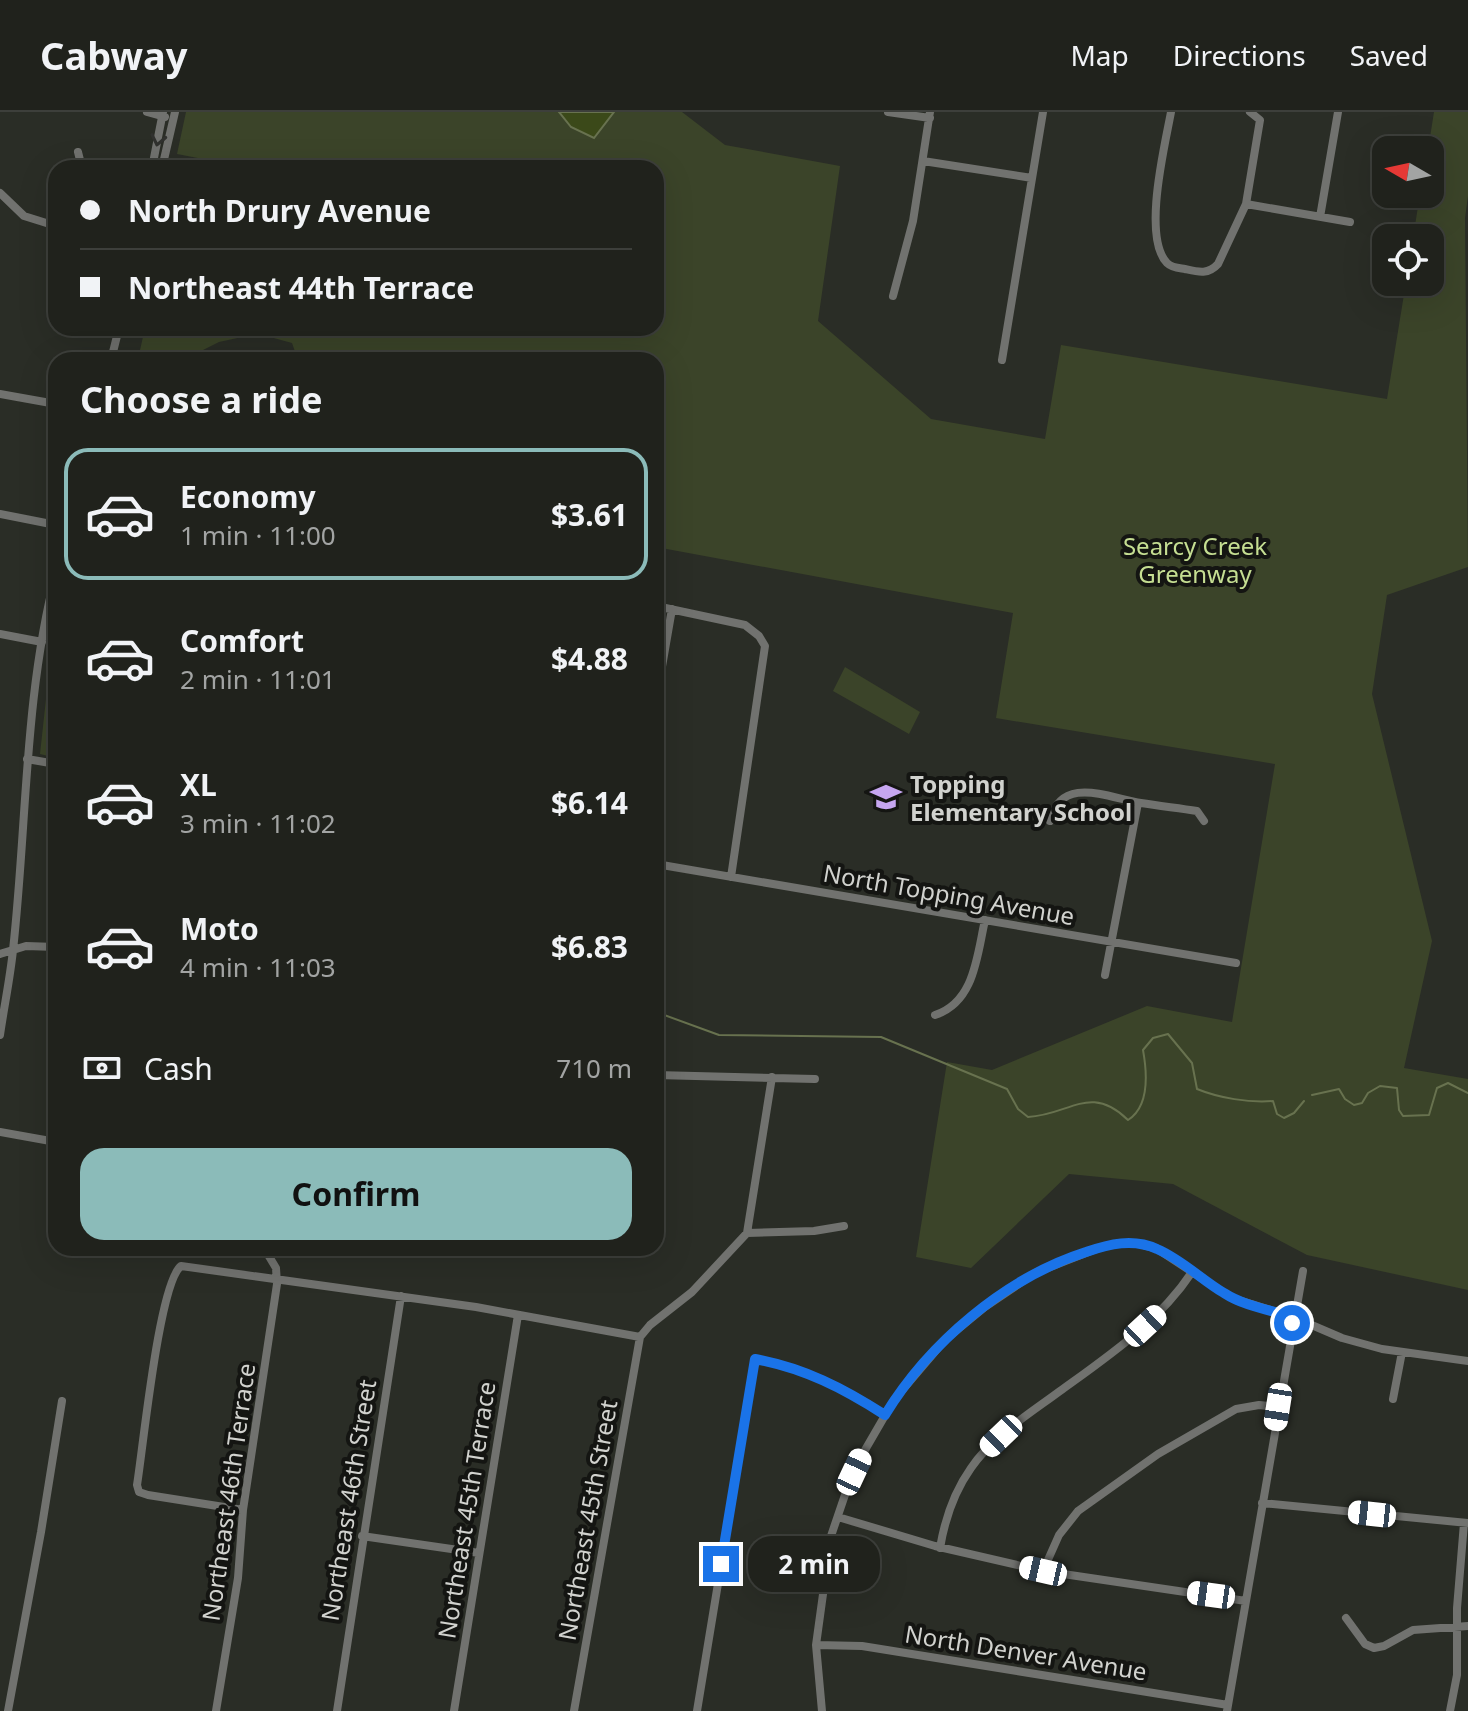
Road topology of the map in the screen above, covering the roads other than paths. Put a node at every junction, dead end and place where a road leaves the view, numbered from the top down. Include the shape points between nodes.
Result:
1 (147, 112) edge
2 (888, 112) edge
3 (1043, 112) edge
4 (1171, 112) edge
5 (1250, 112) edge
6 (1338, 112) edge
7 (163, 114) edge
8 (175, 115) edge
9 (930, 115) edge
10 (78, 152) dead end
11 (80, 160) edge
12 (154, 160) edge
13 (164, 160) edge
14 (923, 161) junction
15 (1032, 178) junction
16 (0, 193) edge
17 (1246, 204) junction
18 (1320, 217) junction
19 (1350, 222) dead end
20 (48, 224) edge
21 (893, 296) dead end
22 (1002, 360) dead end
23 (0, 394) edge
24 (48, 403) edge
25 (0, 514) edge
26 (48, 523) edge
27 (664, 608) edge
28 (672, 609) junction
29 (48, 612) edge
30 (0, 634) edge
31 (42, 642) junction
32 (664, 655) edge
33 (27, 759) junction
34 (48, 763) edge
35 (1138, 803) junction
36 (1050, 821) dead end
37 (1204, 821) dead end
38 (664, 865) edge
39 (731, 877) junction
40 (985, 920) junction
41 (1112, 942) junction
42 (48, 947) edge
43 (13, 950) junction
44 (0, 954) edge
45 (1236, 963) dead end
46 (1105, 975) dead end
47 (935, 1015) dead end
48 (0, 1035) edge
49 (664, 1075) edge
50 (772, 1077) junction
51 (815, 1079) dead end
52 (0, 1132) edge
53 (48, 1141) edge
54 (844, 1226) dead end
55 (747, 1233) junction
56 (269, 1256) edge
57 (1303, 1271) dead end
58 (1192, 1272) junction
59 (277, 1277) junction
60 (401, 1296) junction
61 (518, 1315) junction
62 (1293, 1317) junction
63 (640, 1337) junction
64 (1402, 1352) junction
65 (1468, 1361) edge
66 (1393, 1399) dead end
67 (62, 1401) dead end
68 (1278, 1407) junction
69 (885, 1415) junction
70 (1262, 1503) junction
71 (243, 1510) junction
72 (838, 1517) junction
73 (1466, 1523) edge
74 (362, 1536) junction
75 (940, 1548) junction
76 (479, 1553) junction
77 (1043, 1571) junction
78 (1246, 1601) junction
79 (1346, 1618) dead end
80 (1457, 1626) junction
81 (1468, 1626) edge
82 (816, 1645) junction
83 (1228, 1708) edge
84 (8, 1711) edge
85 (216, 1711) edge
86 (337, 1711) edge
87 (454, 1711) edge
88 (574, 1711) edge
89 (697, 1711) edge
90 (822, 1711) edge
91 (1450, 1711) edge

1 - 7 street
2 - 9 street
3 - 15 street
4 - 17 street via 1156,222 1167,263 1212,271
5 - 17 street via 1260,120
6 - 18 street
7 - 8 street
7 -> 12 street
8 - 13 street
9 - 14 street
10 - 11 street
14 - 15 street
14 - 21 street
15 - 22 street
16 - 20 street via 24,216
17 - 18 street
18 - 19 street
23 - 24 street
25 - 26 street
27 - 28 street
28 - 32 street
28 - 39 street via 745,625 765,646
29 - 31 street
30 - 31 street
31 - 33 street
33 - 34 street
33 - 43 street
35 - 36 street via 1091,792 1075,794 1059,801
35 - 37 street via 1197,811
35 - 41 street
38 - 39 street, North Topping Avenue
39 - 40 street, North Topping Avenue
40 - 41 street, North Topping Avenue
40 - 47 street via 968,988 955,1004
41 - 45 street, North Topping Avenue
41 - 46 street
42 - 43 street
43 - 44 street
43 - 48 street
49 - 50 street
50 - 51 street
50 - 55 street
52 - 53 street
54 - 55 street
55 - 63 street
56 - 59 street
57 - 62 street
58 - 62 street via 1232,1298
58 - 69 street via 1157,1249 1128,1242 1048,1267 958,1329
58 - 75 street via 1164,1309 979,1458 954,1497
59 - 60 street
59 - 71 street, Northeast 46th Terrace
59 - 71 street via 186,1264 177,1268 159,1336 137,1485 139,1492
60 - 61 street
60 - 74 street, Northeast 46th Street
61 - 63 street
61 - 76 street, Northeast 45th Terrace
62 - 64 street via 1362,1345
62 - 68 street
63 - 88 street, Northeast 45th Street
64 - 65 street
64 - 66 street
67 - 84 street
68 - 70 street
68 - 77 street via 1236,1409 1158,1454 1078,1511 1059,1535
69 - 72 street via 859,1461
69 - 89 street via 826,1380 755,1359
70 - 73 street
70 - 78 street
71 - 85 street, Northeast 46th Terrace via 238,1578
72 - 75 street
72 - 82 street
73 - 80 street
74 - 76 street
74 - 86 street, Northeast 46th Street
75 - 77 street
76 - 87 street, Northeast 45th Terrace
77 - 78 street
78 - 83 street
79 - 80 street via 1374,1648 1413,1630
80 - 81 street
80 - 91 street via 1457,1675
82 - 83 street, North Denver Avenue via 862,1646
82 - 90 street

